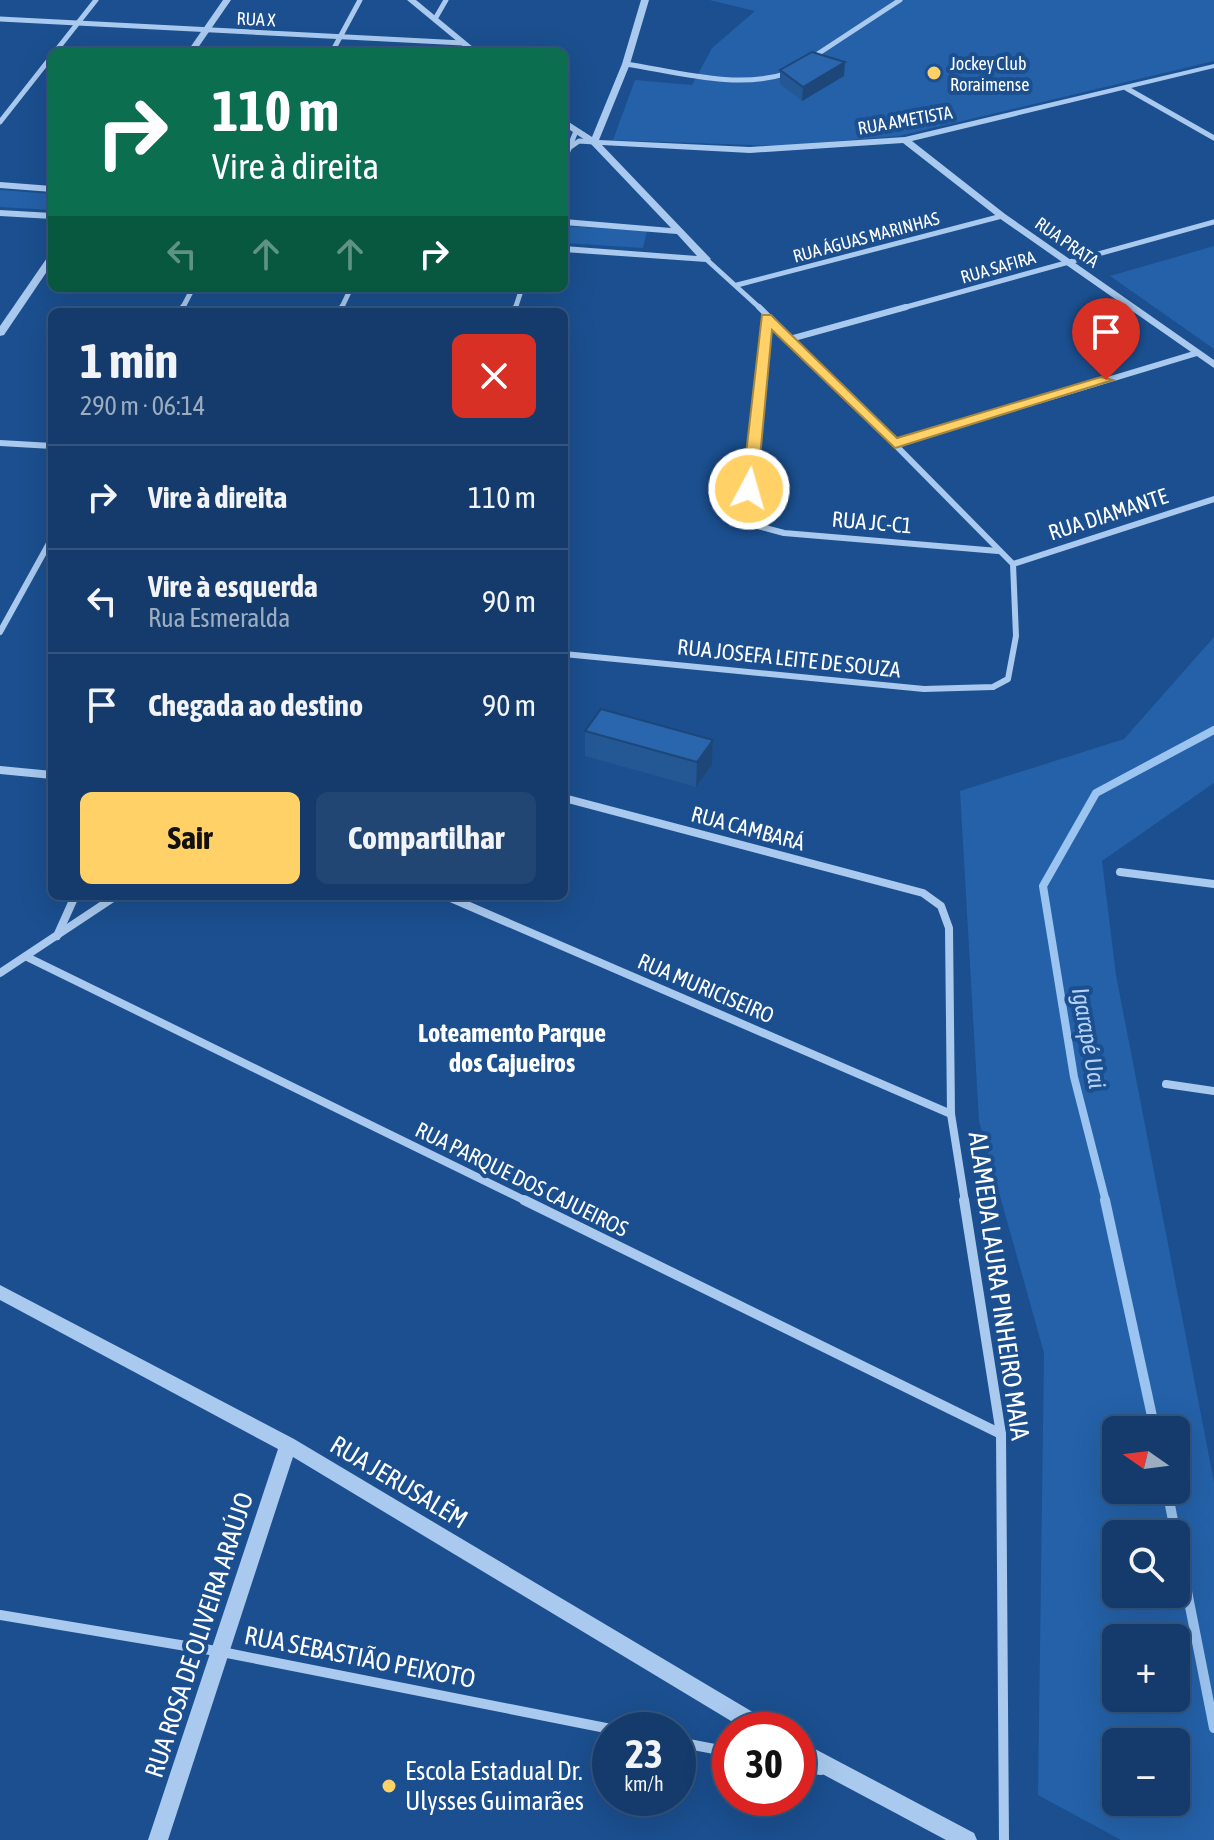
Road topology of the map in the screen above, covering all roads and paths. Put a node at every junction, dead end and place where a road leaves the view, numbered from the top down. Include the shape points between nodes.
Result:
1 (96, 0) edge
2 (227, 0) edge
3 (360, 0) edge
4 (411, 0) edge
5 (446, 0) edge
6 (645, 0) edge
7 (900, 0) edge
8 (0, 19) edge
9 (435, 19) junction
10 (77, 23) junction
11 (206, 30) junction
12 (340, 38) junction
13 (58, 48) edge
14 (194, 48) edge
15 (334, 48) edge
16 (467, 48) edge
17 (48, 60) edge
18 (626, 64) junction
19 (800, 66) edge
20 (1214, 66) edge
21 (791, 71) edge
22 (1126, 88) junction
23 (0, 122) edge
24 (568, 125) edge
25 (576, 131) junction
26 (1214, 138) edge
27 (905, 140) junction
28 (594, 142) junction
29 (569, 149) joint
30 (0, 185) edge
31 (48, 189) edge
32 (0, 213) edge
33 (48, 216) edge
34 (1002, 216) junction
35 (568, 222) edge
36 (1214, 222) edge
37 (678, 231) junction
38 (568, 249) edge
39 (706, 259) junction
40 (1067, 262) junction
41 (48, 263) edge
42 (737, 285) junction
43 (767, 317) junction
44 (0, 333) edge
45 (790, 339) junction
46 (1197, 353) junction
47 (1214, 365) edge
48 (0, 443) edge
49 (895, 444) junction
50 (48, 446) edge
51 (1214, 499) edge
52 (48, 545) edge
53 (999, 551) junction
54 (1013, 564) junction
55 (0, 632) edge
56 (568, 654) edge
57 (0, 770) edge
58 (48, 775) edge
59 (568, 799) edge
60 (1120, 872) dead end
61 (1214, 884) edge
62 (923, 893) joint
63 (73, 900) edge
64 (110, 900) edge
65 (455, 900) edge
66 (56, 937) junction
67 (27, 957) junction
68 (0, 973) edge
69 (1166, 1084) dead end
70 (1214, 1091) edge
71 (951, 1114) junction
72 (0, 1292) edge
73 (1001, 1434) junction
74 (288, 1445) junction
75 (0, 1615) edge
76 (222, 1652) junction
77 (734, 1712) edge
78 (592, 1725) edge
79 (816, 1761) edge
80 (816, 1769) edge
81 (837, 1773) junction
82 (939, 1833) edge
83 (158, 1840) edge
84 (967, 1840) edge
85 (1004, 1840) edge

1 - 10 street
2 - 11 street
3 - 12 street
4 - 9 street
5 - 9 street
6 - 18 street
7 - 19 street
8 - 10 street, RUA X
9 - 16 street
10 - 11 street, RUA X
10 - 13 street
11 - 12 street, RUA X
11 - 14 street
12 - 15 street
12 - 16 street, RUA X
17 - 23 street
18 - 21 street via 751,79
18 - 28 street
20 - 22 street, RUA AMETISTA
22 - 26 street
22 - 27 street, RUA AMETISTA
24 - 25 street
25 - 28 street
25 - 29 street
27 - 28 street, RUA AMETISTA via 750,150
27 - 34 street, RUA PRATA
28 - 29 street via 579,141
28 - 37 street
30 - 31 street
32 - 33 street
34 - 40 street, RUA PRATA
34 - 42 street, RUA ÁGUAS MARINHAS
35 - 37 street
36 - 40 street, RUA SAFIRA
37 - 39 street
38 - 39 street
39 - 42 street
40 - 45 street, RUA SAFIRA
40 - 46 street, RUA PRATA
41 - 44 street
42 - 43 street
43 - 45 street
43 - 53 street, RUA JC-C1 via 747,518 762,529 784,533
45 - 49 street
46 - 47 street, RUA PRATA
46 - 49 street
48 - 50 street
49 - 53 street
51 - 54 street, RUA DIAMANTE
52 - 55 street
53 - 54 street
54 - 56 street, RUA JOSEFA LEITE DE SOUZA via 1015,658 1008,679 993,687 924,689
57 - 58 street
59 - 62 street, RUA CAMBARÁ
60 - 61 street
62 - 71 street, ALAMEDA LAURA PINHEIRO MAIA via 941,906 949,928
63 - 66 street
64 - 66 street
65 - 71 street, RUA MURICISEIRO
66 - 67 street
67 - 68 street
67 - 73 street, RUA PARQUE DOS CAJUEIROS
69 - 70 street
71 - 73 street, ALAMEDA LAURA PINHEIRO MAIA
72 - 74 street, RUA JERUSALÉM
73 - 85 street, ALAMEDA LAURA PINHEIRO MAIA
74 - 76 street, RUA ROSA DE OLIVEIRA ARAÚJO
74 - 77 street, RUA JERUSALÉM
75 - 76 street, RUA SEBASTIÃO PEIXOTO
76 - 78 street, RUA SEBASTIÃO PEIXOTO
76 - 83 street, RUA ROSA DE OLIVEIRA ARAÚJO
79 - 81 street
80 - 81 street
81 - 82 street
82 - 84 street

